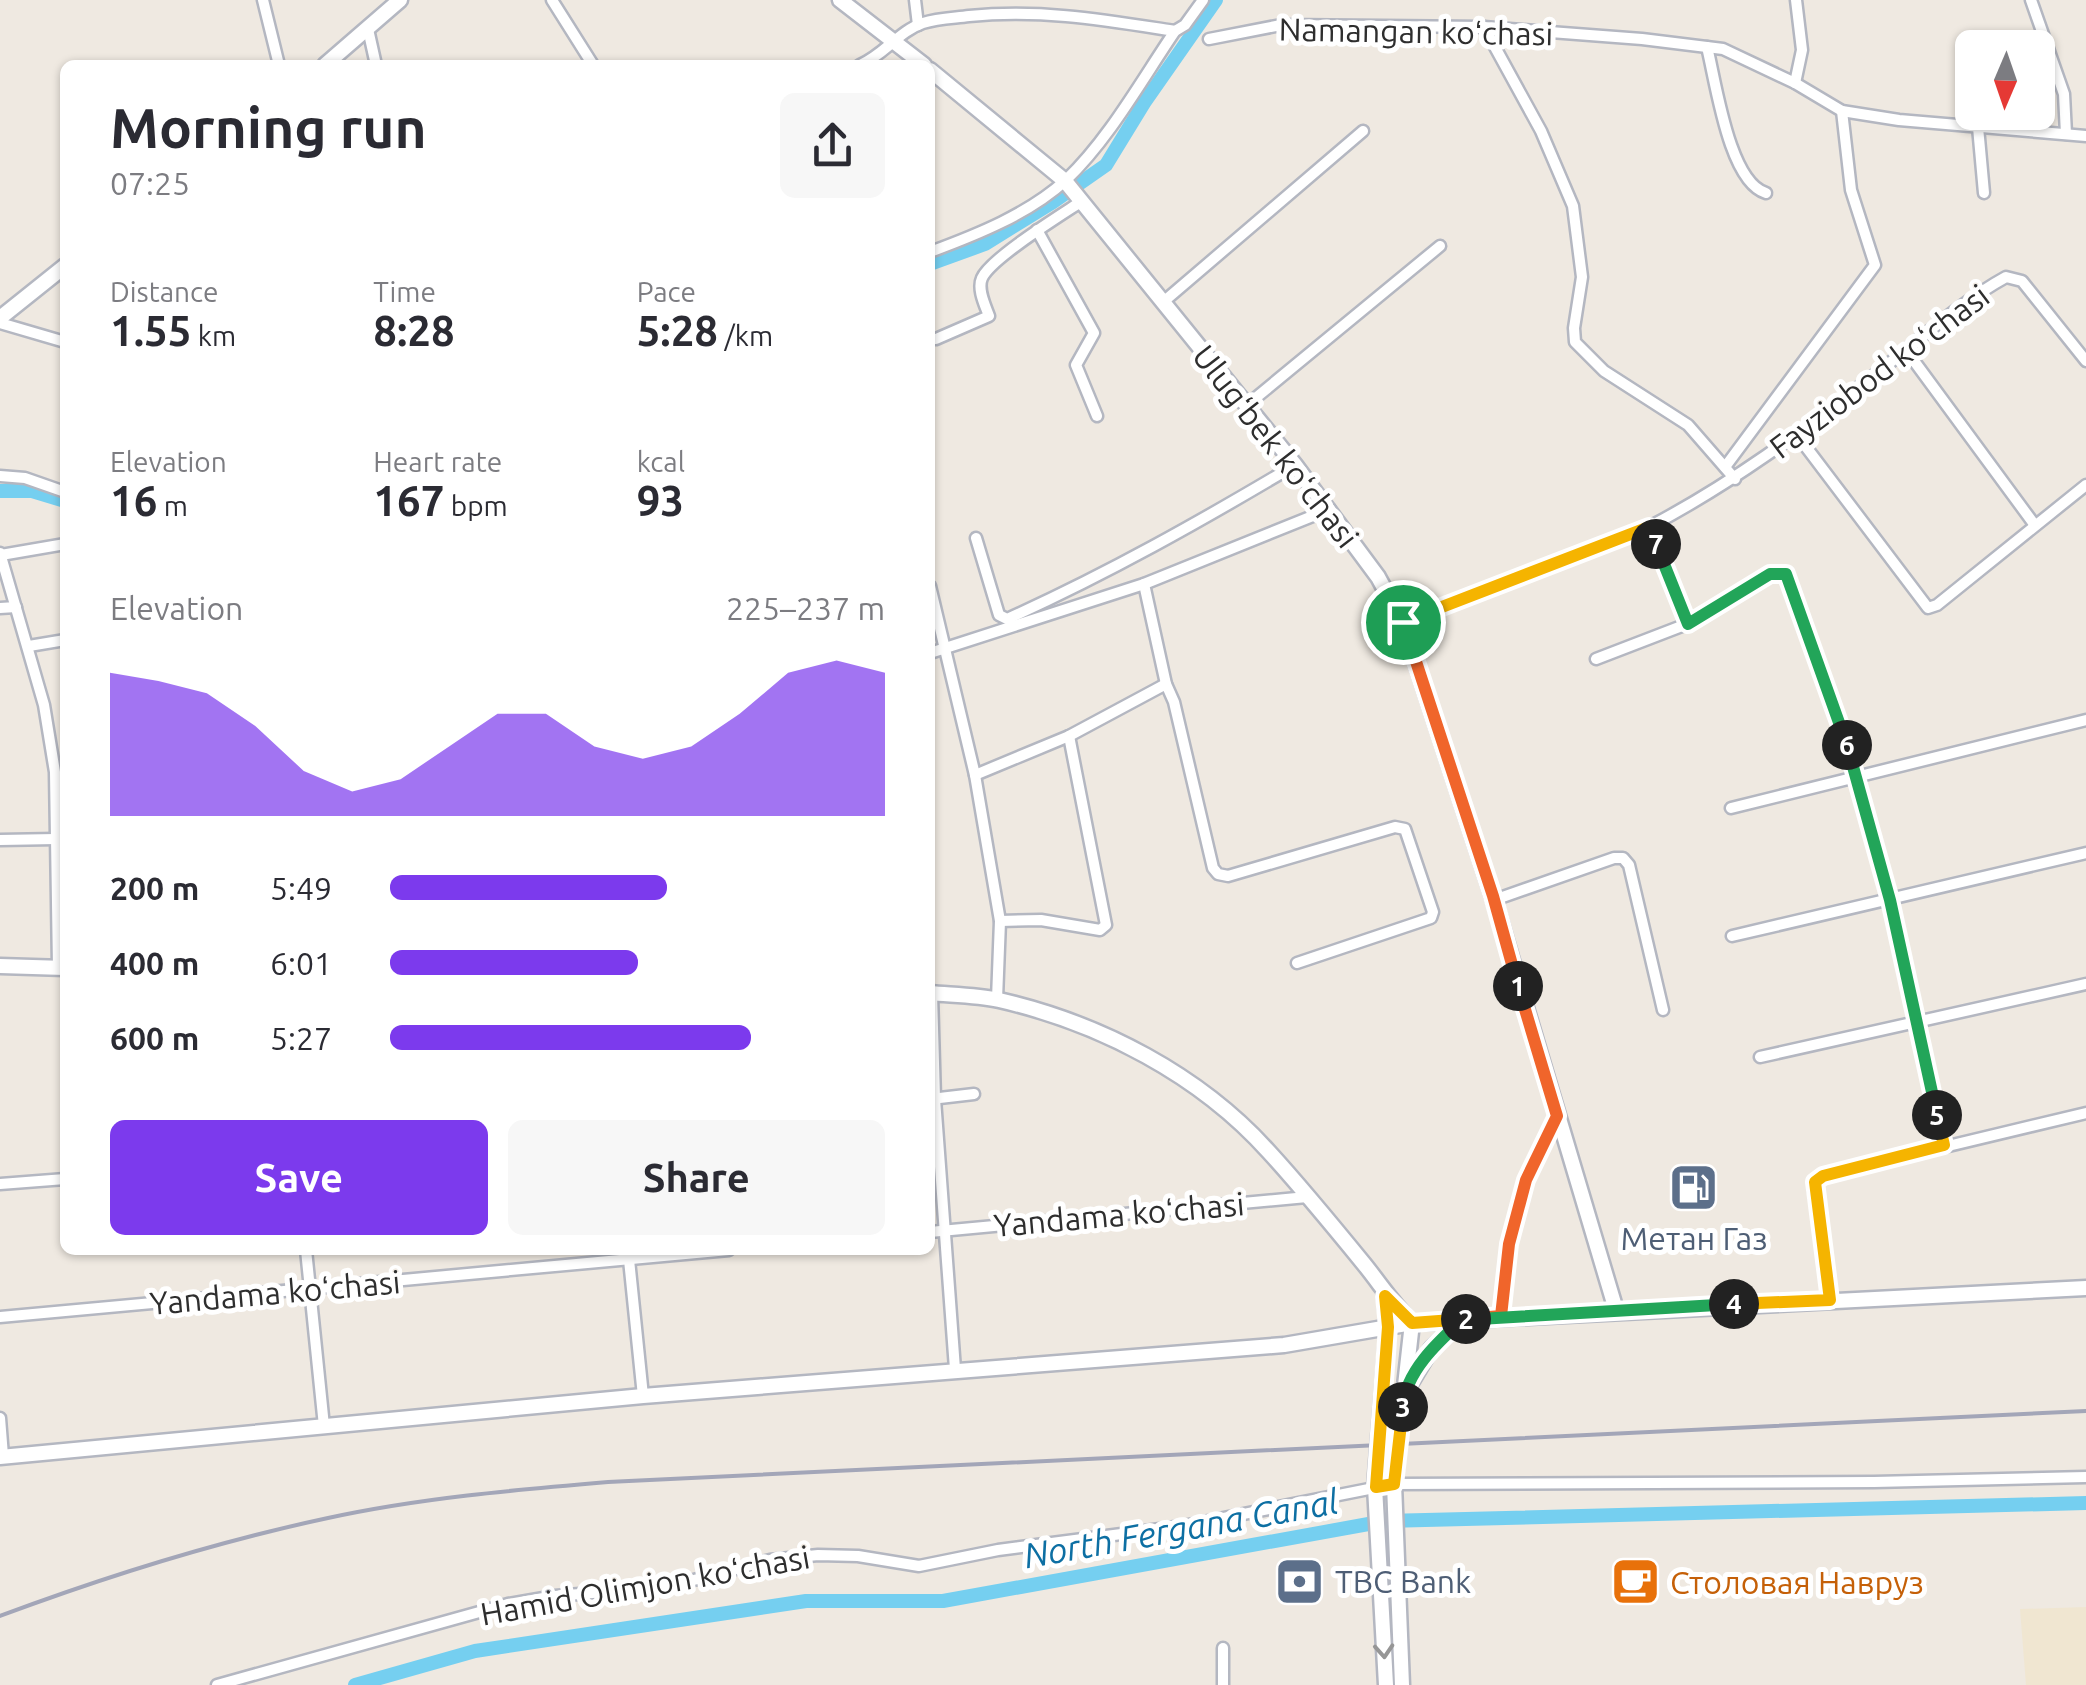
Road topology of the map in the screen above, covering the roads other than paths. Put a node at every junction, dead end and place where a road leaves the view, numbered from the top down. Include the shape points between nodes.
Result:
1 (262, 0) edge
2 (400, 0) edge
3 (552, 0) edge
4 (840, 0) edge
5 (915, 0) edge
6 (1203, 0) edge
7 (1796, 0) edge
8 (2032, 0) edge
9 (1013, 6) edge
10 (918, 25) junction
11 (1484, 28) junction
12 (368, 29) junction
13 (1175, 32) junction
14 (1209, 38) dead end
15 (895, 42) junction
16 (1707, 47) junction
17 (278, 60) edge
18 (330, 60) edge
19 (375, 60) edge
20 (589, 60) edge
21 (870, 60) edge
22 (918, 60) edge
23 (935, 74) edge
24 (1795, 84) junction
25 (1842, 111) junction
26 (1955, 124) edge
27 (1978, 130) edge
28 (2016, 130) edge
29 (1362, 131) dead end
30 (2066, 134) junction
31 (2086, 136) edge
32 (1064, 181) junction
33 (1766, 193) dead end
34 (1984, 193) dead end
35 (1082, 202) junction
36 (1037, 230) junction
37 (1440, 246) dead end
38 (935, 250) edge
39 (60, 270) edge
40 (1162, 303) junction
41 (0, 321) edge
42 (936, 339) dead end
43 (60, 340) edge
44 (1906, 350) junction
45 (2086, 361) edge
46 (1246, 405) junction
47 (1098, 416) dead end
48 (1797, 435) junction
49 (1296, 465) junction
50 (1725, 467) junction
51 (0, 476) edge
52 (1735, 479) junction
53 (2086, 485) edge
54 (60, 490) edge
55 (1330, 509) junction
56 (2034, 524) junction
57 (1649, 527) junction
58 (976, 538) dead end
59 (60, 545) edge
60 (0, 554) edge
61 (1144, 584) junction
62 (16, 606) junction
63 (935, 606) edge
64 (0, 608) edge
65 (1403, 622) junction
66 (1688, 624) junction
67 (60, 641) edge
68 (29, 646) junction
69 (946, 650) junction
70 (935, 652) edge
71 (1596, 659) dead end
72 (1166, 684) junction
73 (2086, 720) edge
74 (1069, 736) junction
75 (975, 775) junction
76 (1856, 778) junction
77 (1731, 808) dead end
78 (56, 839) junction
79 (0, 840) edge
80 (2086, 853) edge
81 (1494, 900) junction
82 (1890, 900) junction
83 (1000, 921) junction
84 (60, 925) edge
85 (1732, 936) dead end
86 (1297, 963) dead end
87 (0, 966) edge
88 (60, 968) edge
89 (2086, 984) edge
90 (935, 993) edge
91 (996, 999) junction
92 (1663, 1010) dead end
93 (1917, 1023) junction
94 (1760, 1057) dead end
95 (974, 1094) dead end
96 (935, 1099) edge
97 (2086, 1113) edge
98 (1557, 1116) junction
99 (935, 1125) edge
100 (1944, 1145) junction
101 (60, 1178) edge
102 (0, 1184) edge
103 (1307, 1196) junction
104 (947, 1231) junction
105 (935, 1232) edge
106 (306, 1255) edge
107 (619, 1255) edge
108 (628, 1255) edge
109 (2086, 1288) edge
110 (310, 1290) junction
111 (1385, 1296) junction
112 (1830, 1300) junction
113 (1616, 1310) junction
114 (1501, 1316) junction
115 (0, 1317) edge
116 (1462, 1320) junction
117 (1412, 1323) junction
118 (1388, 1327) junction
119 (955, 1369) junction
120 (643, 1396) junction
121 (1404, 1396) junction
122 (0, 1418) edge
123 (324, 1426) junction
124 (2, 1456) edge
125 (2086, 1477) edge
126 (1394, 1484) junction
127 (1376, 1487) junction
128 (1222, 1648) dead end
129 (217, 1685) edge
130 (1223, 1685) edge
131 (1386, 1685) edge
132 (1402, 1685) edge

1 - 17 street
2 - 12 street
3 - 20 street
4 - 15 street
5 - 10 street
6 - 13 street
7 - 24 street via 1802,50
8 - 30 street via 2064,94
9 - 10 street
9 - 13 street
10 - 15 street
11 - 14 street, Namangan koʻchasi via 1281,25
11 - 16 street, Namangan koʻchasi
11 - 50 street via 1541,131 1572,206 1582,277 1575,342 1604,372 1688,425
12 - 18 street
12 - 19 street
13 - 32 street
15 - 21 street
15 - 22 street
16 - 24 street, Namangan koʻchasi
16 - 33 street via 1737,164 1753,188
23 - 32 street, Ulugʻbek koʻchasi
24 - 25 street, Namangan koʻchasi
25 - 26 street, Namangan koʻchasi
25 - 50 street via 1851,190 1874,265
27 - 34 street
28 - 30 street, Namangan koʻchasi
29 - 40 street
30 - 31 street, Namangan koʻchasi
32 - 35 street, Ulugʻbek koʻchasi
32 - 38 street via 1028,208
35 - 36 street
35 - 40 street, Ulugʻbek koʻchasi
36 - 42 street via 982,277 989,316
36 - 47 street via 1094,333 1076,365
37 - 46 street
39 - 41 street
40 - 46 street, Ulugʻbek koʻchasi
41 - 43 street
44 - 45 street, Fayziobod koʻchasi via 2013,276
44 - 48 street, Fayziobod koʻchasi
44 - 56 street
46 - 49 street, Ulugʻbek koʻchasi
48 - 52 street, Fayziobod koʻchasi
48 - 56 street via 1928,608
49 - 55 street, Ulugʻbek koʻchasi
49 - 58 street via 1093,579 1007,619 999,615
50 - 52 street
51 - 54 street
52 - 57 street, Fayziobod koʻchasi
53 - 56 street
55 - 61 street
55 - 65 street, Ulugʻbek koʻchasi
57 - 65 street, Fayziobod koʻchasi
57 - 66 street
59 - 60 street
60 - 62 street
61 - 69 street
61 - 72 street
62 - 64 street
62 - 68 street
63 - 69 street
65 - 81 street, Ulugʻbek koʻchasi
66 - 71 street
66 - 76 street via 1770,574 1786,574
67 - 68 street
68 - 78 street via 55,772
69 - 70 street
69 - 75 street
72 - 74 street
72 - 86 street via 1218,874 1395,827 1405,829 1412,842 1431,918
73 - 76 street
74 - 75 street
74 - 83 street via 1106,926
75 - 83 street
76 - 77 street
76 - 82 street
78 - 79 street
78 - 84 street
80 - 82 street
81 - 92 street via 1623,858
81 - 98 street, Ulugʻbek koʻchasi
82 - 85 street
82 - 93 street
83 - 91 street
87 - 88 street
89 - 93 street
90 - 91 street
91 - 103 street via 1083,1027 1192,1084 1267,1150
93 - 94 street
93 - 100 street
95 - 96 street
97 - 100 street
98 - 113 street, Ulugʻbek koʻchasi
98 - 114 street via 1526,1180 1509,1244
99 - 104 street
100 - 112 street via 1815,1182
101 - 102 street
103 - 104 street, Yandama koʻchasi
103 - 111 street
104 - 105 street, Yandama koʻchasi
104 - 119 street
106 - 110 street
107 - 110 street, Yandama koʻchasi
108 - 120 street
109 - 112 street
110 - 115 street, Yandama koʻchasi
110 - 123 street
111 - 117 street
111 - 118 street
112 - 113 street
113 - 114 street
114 - 116 street
116 - 117 street
116 - 121 street via 1430,1349
117 - 118 street
117 - 121 street
118 - 119 street via 1284,1346
118 - 127 street
119 - 120 street
120 - 123 street
121 - 126 street
122 - 124 street
123 - 124 street
125 - 126 street, Hamid Olimjon koʻchasi
126 - 127 street, Hamid Olimjon koʻchasi
126 - 132 street
127 - 129 street, Hamid Olimjon koʻchasi via 1182,1526 920,1566 818,1555 666,1587 508,1604
127 -> 131 street
128 - 130 street

